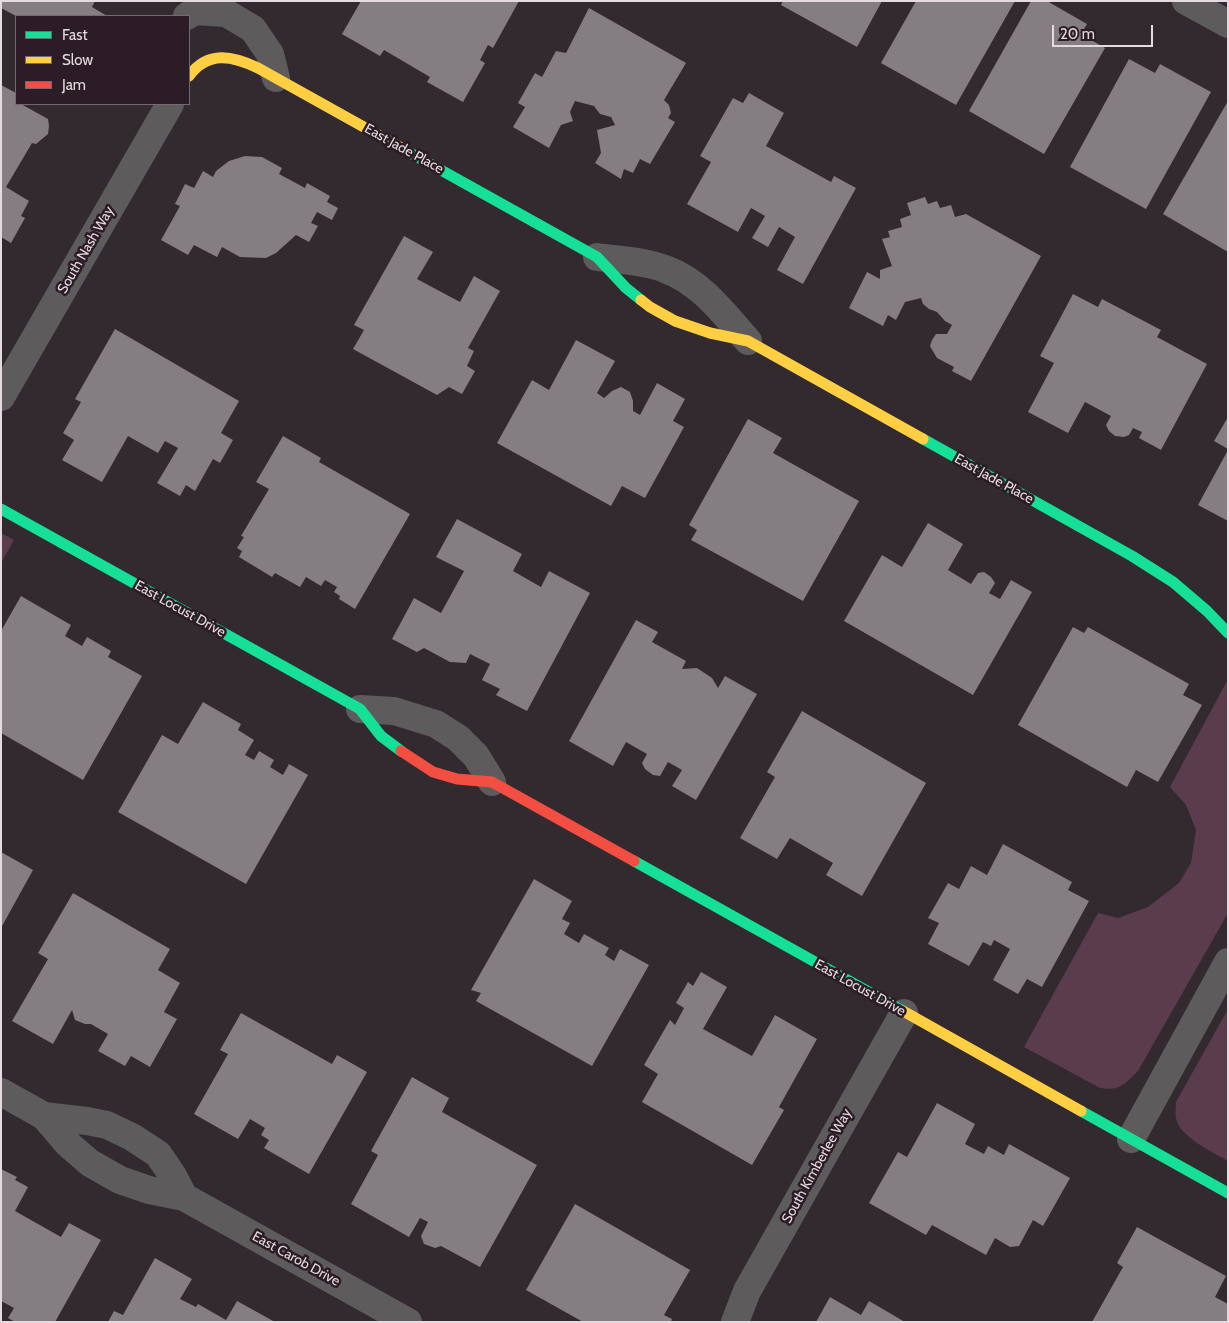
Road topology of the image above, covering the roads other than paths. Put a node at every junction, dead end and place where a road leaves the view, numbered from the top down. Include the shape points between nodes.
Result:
1 (1186, 1) edge
2 (189, 15) edge
3 (1228, 24) edge
4 (190, 75) edge
5 (276, 78) junction
6 (168, 106) edge
7 (597, 257) junction
8 (748, 341) junction
9 (1, 397) edge
10 (1, 509) edge
11 (1228, 633) edge
12 (360, 710) junction
13 (492, 782) junction
14 (1228, 962) edge
15 (904, 1013) junction
16 (1, 1092) edge
17 (44, 1116) junction
18 (1130, 1139) junction
19 (1228, 1193) edge
20 (184, 1197) junction
21 (408, 1322) edge
22 (735, 1322) edge

1 - 3 street
2 - 5 street via 196,11 226,13 253,29 270,54
4 - 5 street, East Jade Place via 207,60 228,57 246,62
5 - 7 street, East Jade Place
6 - 9 street, South Nash Way
7 - 8 street, East Jade Place via 626,288 658,312 710,333
7 - 8 street, East Jade Place via 665,268 686,279 711,298
8 - 11 street, East Jade Place via 1132,556 1173,582 1208,611
10 - 12 street, East Locust Drive
12 - 13 street, East Locust Drive via 381,736 433,772 457,779
12 - 13 street, East Locust Drive via 394,711 436,724 458,738 476,756
13 - 15 street, East Locust Drive
14 - 18 street
15 - 18 street, East Locust Drive
15 - 22 street, South Kimberlee Way via 746,1291
16 - 17 street, East Carob Drive
17 - 20 street, East Carob Drive via 90,1163 120,1180
17 - 20 street, East Carob Drive via 107,1125 132,1137 158,1154
18 - 19 street, East Locust Drive
20 - 21 street, East Carob Drive

